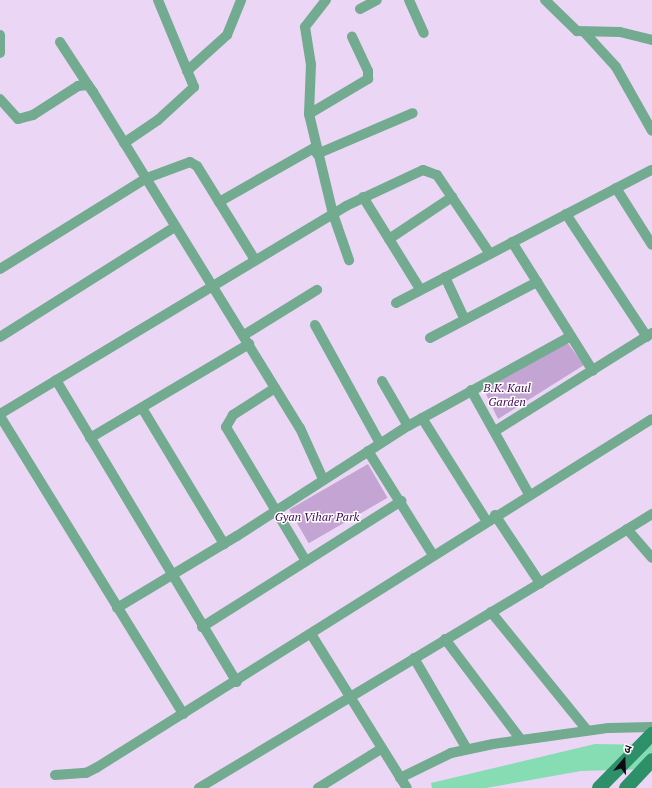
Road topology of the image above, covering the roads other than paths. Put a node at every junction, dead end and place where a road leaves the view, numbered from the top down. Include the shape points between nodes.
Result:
1 (158, 0) edge
2 (241, 0) edge
3 (326, 0) edge
4 (377, 0) edge
5 (409, 0) edge
6 (545, 0) edge
7 (360, 9) dead end
8 (424, 33) dead end
9 (585, 33) junction
10 (0, 35) edge
11 (352, 37) dead end
12 (651, 39) edge
13 (60, 42) dead end
14 (0, 53) edge
15 (187, 71) junction
16 (88, 85) junction
17 (0, 99) edge
18 (413, 113) dead end
19 (309, 114) junction
20 (115, 126) junction
21 (652, 131) edge
22 (136, 134) junction
23 (124, 143) junction
24 (316, 151) junction
25 (652, 170) edge
26 (147, 178) junction
27 (616, 188) junction
28 (363, 197) junction
29 (452, 197) junction
30 (219, 202) junction
31 (333, 214) junction
32 (566, 214) junction
33 (175, 227) junction
34 (389, 239) junction
35 (512, 242) junction
36 (652, 245) edge
37 (490, 254) junction
38 (255, 260) junction
39 (349, 260) dead end
40 (0, 269) edge
41 (445, 277) junction
42 (537, 282) junction
43 (215, 286) junction
44 (420, 289) junction
45 (317, 290) dead end
46 (396, 303) dead end
47 (465, 320) junction
48 (315, 325) dead end
49 (244, 335) junction
50 (650, 335) edge
51 (571, 336) junction
52 (0, 338) edge
53 (430, 338) dead end
54 (249, 344) junction
55 (593, 371) junction
56 (56, 380) junction
57 (382, 381) dead end
58 (275, 388) junction
59 (471, 390) junction
60 (142, 408) junction
61 (0, 415) edge
62 (422, 418) junction
63 (652, 419) edge
64 (408, 426) junction
65 (495, 431) junction
66 (4, 434) edge
67 (90, 438) junction
68 (380, 443) junction
69 (368, 451) junction
70 (323, 479) junction
71 (529, 494) junction
72 (401, 502) junction
73 (278, 508) junction
74 (652, 514) edge
75 (491, 517) junction
76 (627, 529) junction
77 (224, 544) junction
78 (433, 555) junction
79 (652, 558) edge
80 (306, 561) junction
81 (171, 576) junction
82 (540, 583) junction
83 (117, 608) junction
84 (491, 612) junction
85 (202, 627) junction
86 (311, 634) junction
87 (445, 639) junction
88 (414, 658) junction
89 (237, 682) junction
90 (349, 696) junction
91 (183, 714) junction
92 (587, 730) junction
93 (652, 732) edge
94 (521, 740) junction
95 (381, 749) junction
96 (467, 750) junction
97 (652, 760) edge
98 (55, 775) dead end
99 (400, 778) junction
100 (199, 788) edge
101 (318, 788) edge
102 (407, 788) edge
103 (599, 788) edge
104 (626, 788) edge

1 - 15 street
2 - 15 street via 227,35
3 - 19 street via 305,27 311,64
4 - 7 street
5 - 8 street
6 - 9 street via 569,24
9 - 12 street via 620,32
9 - 21 street via 616,67
10 - 14 street
11 - 19 street via 368,71 368,79
13 - 16 street
15 - 22 street via 194,87
16 - 17 street via 66,91 25,118 14,116
16 - 20 street
18 - 24 street
19 - 24 street
20 - 22 street
20 - 23 street
22 - 23 street
23 - 26 street
24 - 30 street
24 - 31 street
25 - 27 street
26 - 30 street via 194,163
26 - 33 street
26 - 40 street
27 - 32 street
27 - 36 street
28 - 29 street via 423,170 437,175
28 - 31 street
28 - 34 street
29 - 34 street
29 - 37 street
30 - 38 street
31 - 38 street
31 - 39 street
32 - 35 street
32 - 50 street
33 - 43 street
33 - 52 street
34 - 44 street
35 - 37 street
35 - 42 street
37 - 41 street
38 - 43 street
41 - 44 street
41 - 47 street
42 - 47 street
42 - 51 street
43 - 49 street
43 - 56 street
44 - 46 street
45 - 49 street
47 - 53 street
48 - 68 street
49 - 54 street
50 - 55 street
51 - 55 street
51 - 59 street
54 - 58 street
54 - 60 street
55 - 65 street
56 - 61 street
56 - 67 street
57 - 64 street
58 - 70 street via 300,428
58 - 73 street via 233,415 226,427
59 - 62 street
59 - 65 street
60 - 67 street
60 - 77 street
61 - 66 street
62 - 64 street
62 - 75 street
63 - 71 street
64 - 68 street
65 - 71 street
66 - 83 street
67 - 81 street
68 - 69 street
69 - 70 street
69 - 72 street
70 - 73 street
71 - 75 street
72 - 78 street
72 - 80 street
73 - 77 street
73 - 80 street
74 - 76 street
75 - 78 street
75 - 82 street
76 - 79 street
76 - 82 street
77 - 81 street
78 - 86 street
80 - 85 street
81 - 83 street
81 - 85 street
82 - 84 street
83 - 91 street
84 - 87 street
84 - 92 street
85 - 89 street
86 - 89 street
86 - 90 street
87 - 88 street
87 - 94 street
88 - 90 street
88 - 96 street
89 - 91 street
90 - 95 street
90 - 100 street
91 - 98 street via 91,771
92 - 93 street
92 - 94 street
93 - 103 street
94 - 96 street
95 - 99 street
95 - 101 street
96 - 99 street
97 - 104 street
99 - 102 street

